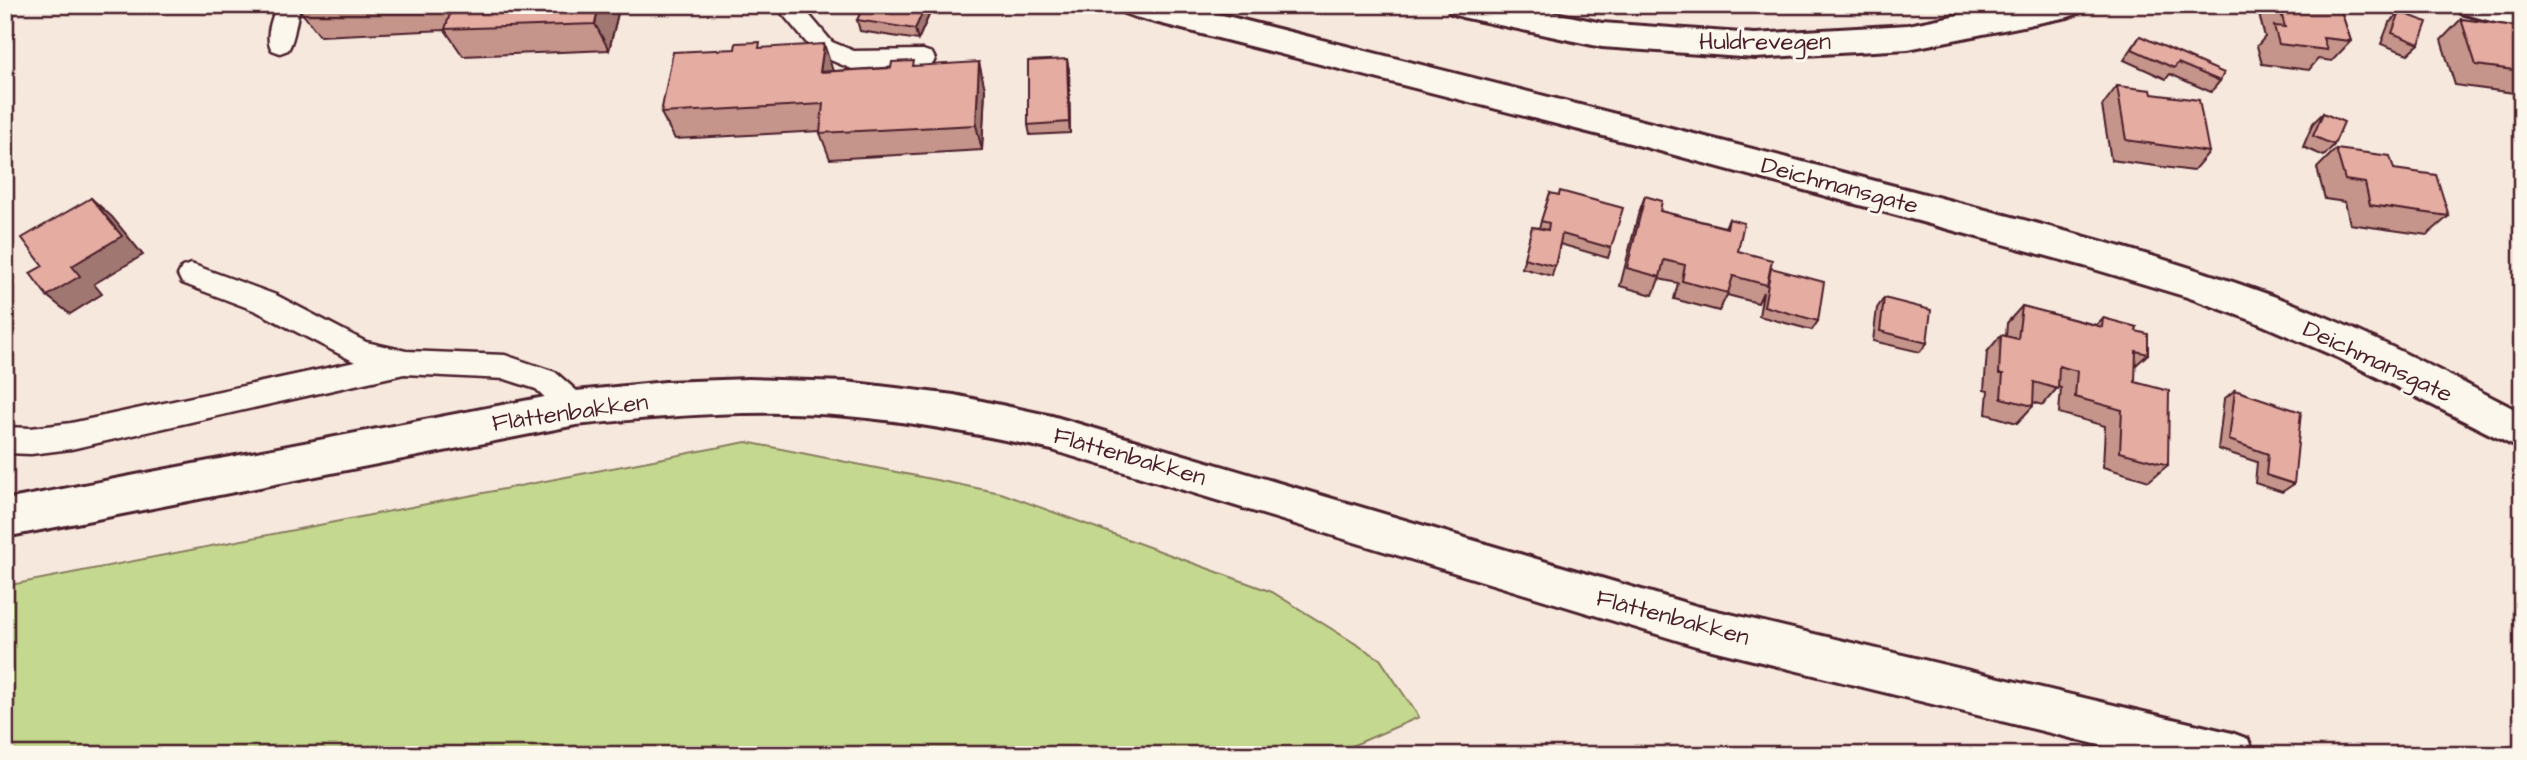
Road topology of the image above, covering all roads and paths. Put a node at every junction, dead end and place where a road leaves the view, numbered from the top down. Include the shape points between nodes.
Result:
1 (289, 5) edge
2 (787, 5) edge
3 (1135, 5) edge
4 (1461, 5) edge
5 (2068, 5) edge
6 (2472, 5) edge
7 (2522, 17) edge
8 (280, 44) dead end
9 (923, 59) dead end
10 (191, 275) dead end
11 (406, 363) junction
12 (576, 408) junction
13 (2522, 433) edge
14 (5, 440) edge
15 (5, 519) edge
16 (2232, 755) edge

1 - 8 lane
2 - 9 lane via 824,48 852,60
3 - 13 street, Deichmansgate via 1677,142 2180,280 2353,347
4 - 5 street, Huldrevegen via 1602,35 1755,46 1908,37
6 - 7 street
10 - 11 lane via 266,303 360,352
11 - 12 lane via 505,367 545,380
11 - 14 lane via 71,436
12 - 15 street, Flåttenbakken
12 - 16 street, Flåttenbakken via 665,398 749,396 846,399 954,412 1052,433 1189,472 1696,626

